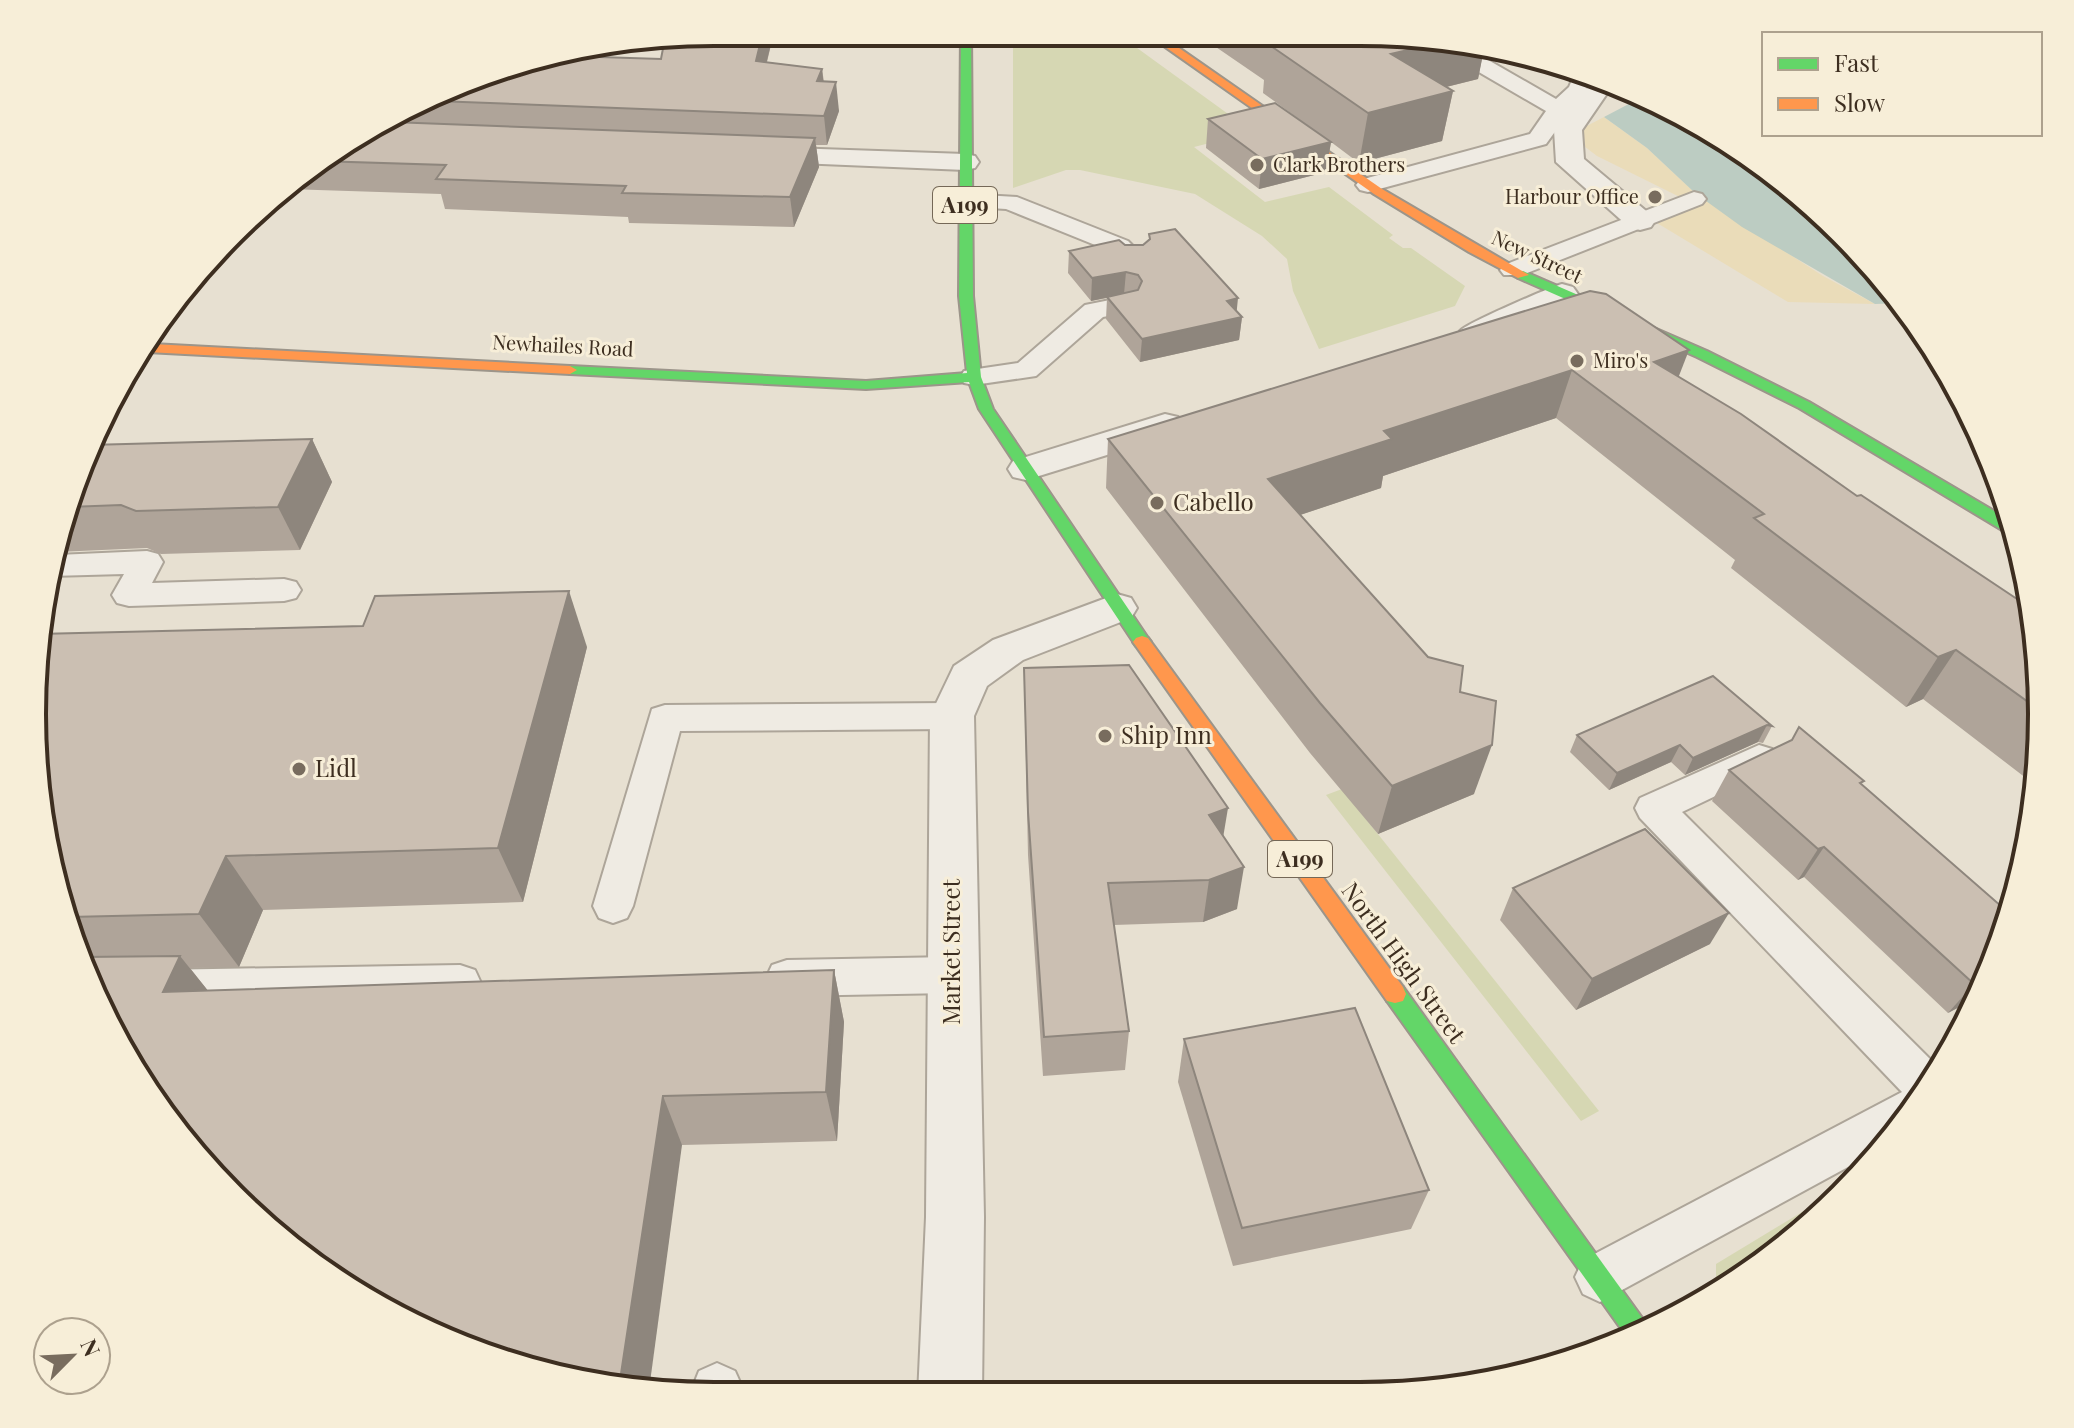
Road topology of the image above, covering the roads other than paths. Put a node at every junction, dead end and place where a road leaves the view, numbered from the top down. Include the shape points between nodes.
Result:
1 (966, 46) edge
2 (1169, 46) edge
3 (1463, 55) edge
4 (1586, 85) edge
5 (1588, 86) edge
6 (1558, 109) junction
7 (729, 153) edge
8 (965, 162) junction
9 (1368, 185) junction
10 (1694, 199) dead end
11 (965, 201) junction
12 (1640, 221) junction
13 (1133, 259) edge
14 (1513, 270) junction
15 (1562, 294) junction
16 (1125, 305) edge
17 (1440, 341) edge
18 (156, 348) edge
19 (974, 377) junction
20 (1200, 414) edge
21 (1026, 469) junction
22 (1999, 521) edge
23 (63, 566) edge
24 (284, 590) dead end
25 (1117, 608) junction
26 (952, 716) junction
27 (1759, 759) edge
28 (613, 906) dead end
29 (951, 975) junction
30 (745, 979) edge
31 (491, 983) edge
32 (109, 989) edge
33 (1906, 1097) edge
34 (1892, 1118) edge
35 (1600, 1277) junction
36 (1632, 1323) edge
37 (950, 1382) edge

1 - 8 main road, A199
2 - 9 main road, New Street
3 - 6 lane
4 - 6 lane
5 - 12 street via 1568,130 1570,162
6 - 9 lane via 1538,139
7 - 8 street
8 - 11 main road, A199
9 - 14 main road, New Street via 1463,246
10 - 12 lane
11 - 13 lane via 1009,202 1119,246
11 - 19 main road, A199
12 - 14 lane
14 - 15 main road, New Street
15 - 17 street via 1500,324
15 - 22 main road, New Street via 1804,405
16 - 19 lane via 1094,311 1026,370
18 - 19 main road, Newhailes Road via 866,385
19 - 21 main road, North High Street / A199 via 986,409
20 - 21 street
21 - 25 main road, North High Street / A199
23 - 24 lane via 147,562 129,595
25 - 26 street, Market Street via 1008,650 969,677
25 - 35 main road, North High Street / A199
26 - 28 lane via 665,718
26 - 29 street, Market Street
27 - 33 lane via 1654,808
29 - 30 lane
29 - 37 street, Market Street via 955,1217
31 - 32 lane
34 - 35 lane
35 - 36 main road, North High Street / A199

